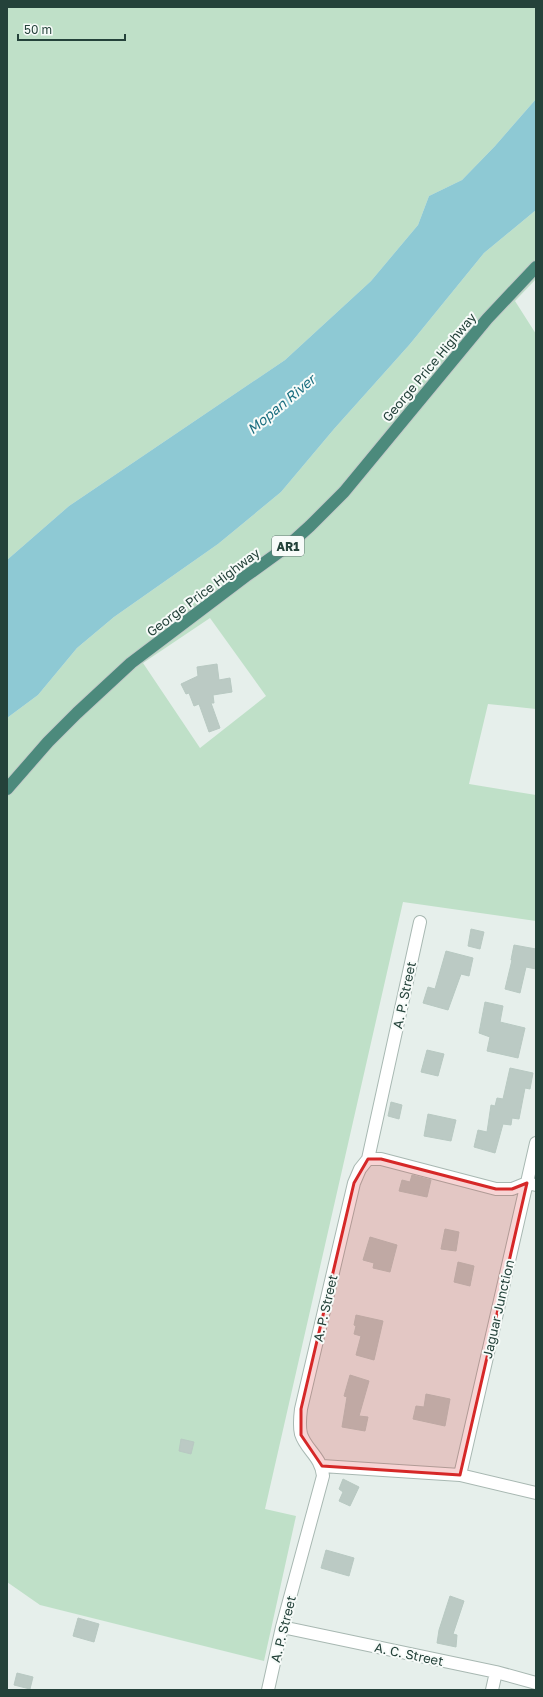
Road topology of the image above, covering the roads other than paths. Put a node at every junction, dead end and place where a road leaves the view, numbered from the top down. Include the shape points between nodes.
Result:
1 (536, 267) edge
2 (7, 789) edge
3 (420, 922) dead end
4 (536, 1143) edge
5 (368, 1159) junction
6 (531, 1184) edge
7 (322, 1466) junction
8 (460, 1475) junction
9 (536, 1493) edge
10 (282, 1627) junction
11 (496, 1672) junction
12 (536, 1683) edge
13 (268, 1690) edge
14 (492, 1690) edge

1 - 2 highway, George Price Highway / AR1 via 487,319 344,492 316,520 289,544 131,663 48,742
3 - 5 street, A. P. Street
4 - 6 street, Jaguar Junction
5 - 6 street via 381,1159 496,1189 512,1189
5 - 7 street, A. P. Street via 354,1183 301,1409 301,1435
6 - 8 street, Jaguar Junction
7 - 8 street
7 - 10 street, A. P. Street via 321,1486
8 - 9 street
10 - 11 street, A. C. Street
10 - 13 street, A. P. Street
11 - 12 street, A. C. Street
11 - 14 street

